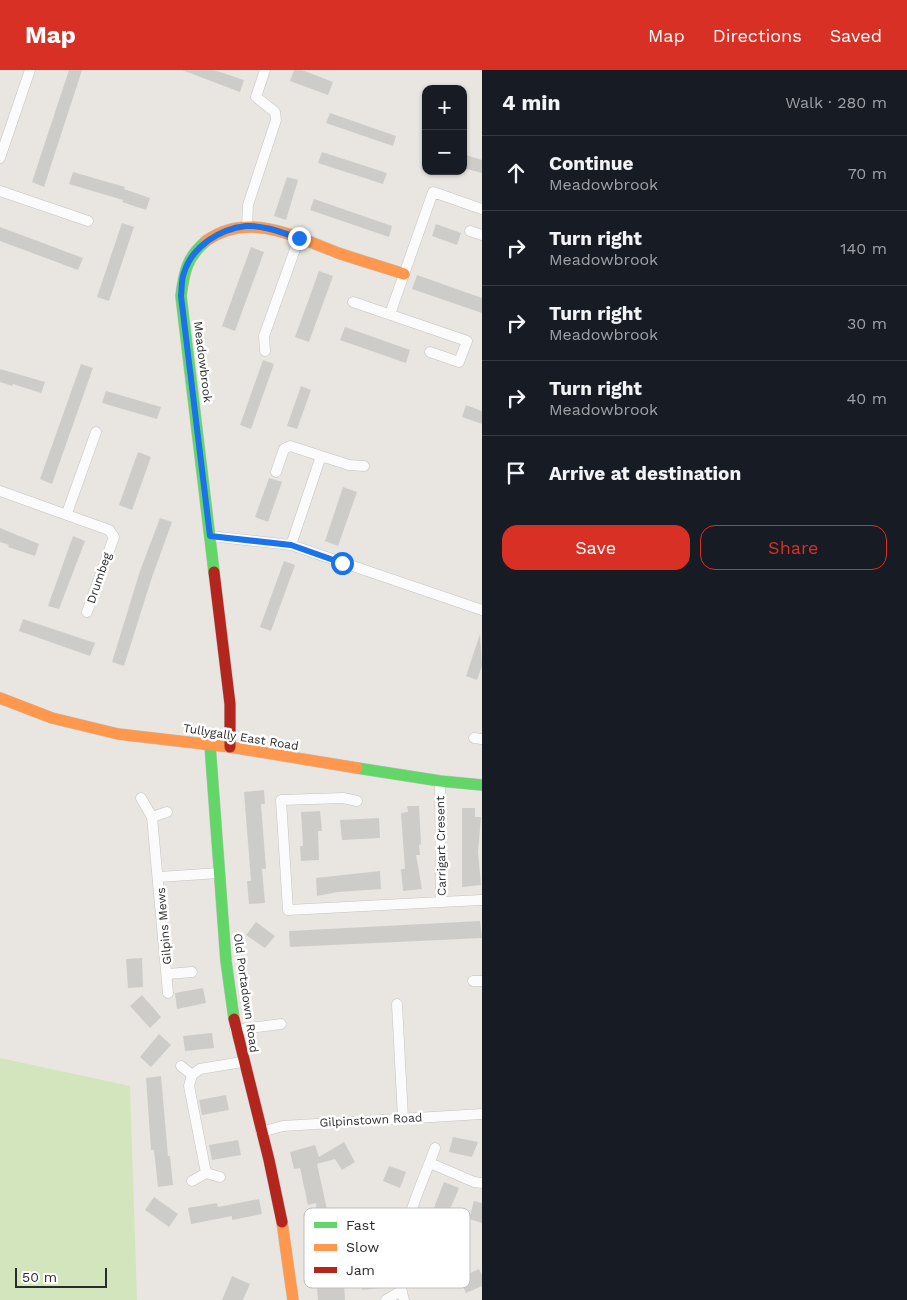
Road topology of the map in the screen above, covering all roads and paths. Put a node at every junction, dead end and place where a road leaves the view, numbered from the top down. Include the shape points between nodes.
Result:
1 (30, 70) edge
2 (265, 70) edge
3 (0, 158) edge
4 (0, 191) edge
5 (482, 210) edge
6 (88, 221) dead end
7 (247, 226) junction
8 (470, 231) dead end
9 (482, 235) edge
10 (299, 238) junction
11 (404, 274) junction
12 (353, 302) dead end
13 (390, 314) junction
14 (265, 351) dead end
15 (430, 352) dead end
16 (96, 432) dead end
17 (321, 456) junction
18 (364, 466) dead end
19 (276, 472) dead end
20 (0, 491) edge
21 (67, 513) junction
22 (210, 536) junction
23 (291, 545) junction
24 (482, 610) edge
25 (87, 612) dead end
26 (0, 698) edge
27 (210, 745) junction
28 (230, 747) junction
29 (440, 781) junction
30 (482, 785) edge
31 (141, 798) dead end
32 (357, 801) dead end
33 (167, 812) dead end
34 (152, 817) junction
35 (219, 873) junction
36 (159, 878) junction
37 (482, 900) edge
38 (441, 902) junction
39 (192, 972) dead end
40 (168, 974) junction
41 (168, 993) dead end
42 (397, 1004) dead end
43 (281, 1024) dead end
44 (235, 1030) junction
45 (242, 1062) junction
46 (180, 1066) dead end
47 (192, 1075) junction
48 (482, 1114) edge
49 (404, 1118) junction
50 (261, 1132) junction
51 (435, 1148) dead end
52 (430, 1163) junction
53 (206, 1173) junction
54 (220, 1177) dead end
55 (192, 1181) dead end
56 (482, 1183) edge
57 (411, 1208) edge
58 (402, 1295) edge
59 (293, 1300) edge
60 (386, 1300) edge

1 - 3 street
2 - 7 street via 256,97 276,112 276,120 248,205
4 - 6 street
5 - 11 street via 434,192
7 - 10 street, Meadowbrook
7 - 22 street, Meadowbrook via 206,241 184,272 181,296
8 - 9 street
10 - 11 street, Meadowbrook
10 - 14 street via 264,336
11 - 13 street
12 - 13 street
13 - 15 street via 466,341 459,362
16 - 21 street
17 - 18 street
17 - 19 street via 290,446 284,449
17 - 23 street
20 - 21 street, Drumbeg
21 - 25 street, Drumbeg via 109,530 114,537
22 - 23 street
22 - 28 street, Meadowbrook via 230,704
23 - 24 street
26 - 27 street, Tullygally East Road via 52,718 118,734
27 - 28 street, Tullygally East Road
27 - 35 street, Old Portadown Road
28 - 29 street, Tullygally East Road
29 - 30 street, Tullygally East Road
29 - 38 street, Carrigart Cresent
31 - 34 street, Gilpins Mews
32 - 38 street via 343,798 281,800 288,910
33 - 34 street
34 - 36 street, Gilpins Mews
35 - 36 street, Gilpins Mews
35 - 44 street, Old Portadown Road
36 - 40 street, Gilpins Mews
37 - 38 street, Carrigart Cresent
39 - 40 street, Gilpins Mews
40 - 41 street, Gilpins Mews
42 - 49 street
43 - 44 street
44 - 45 street, Old Portadown Road
45 - 47 street via 200,1069
45 - 50 street, Old Portadown Road
46 - 47 street
47 - 53 street via 189,1086
48 - 49 street, Gilpinstown Road
49 - 50 street, Gilpinstown Road via 282,1126
50 - 59 street, Old Portadown Road via 284,1232
51 - 52 street
52 - 56 street
52 - 57 street
53 - 54 street
53 - 55 street
58 - 60 street

